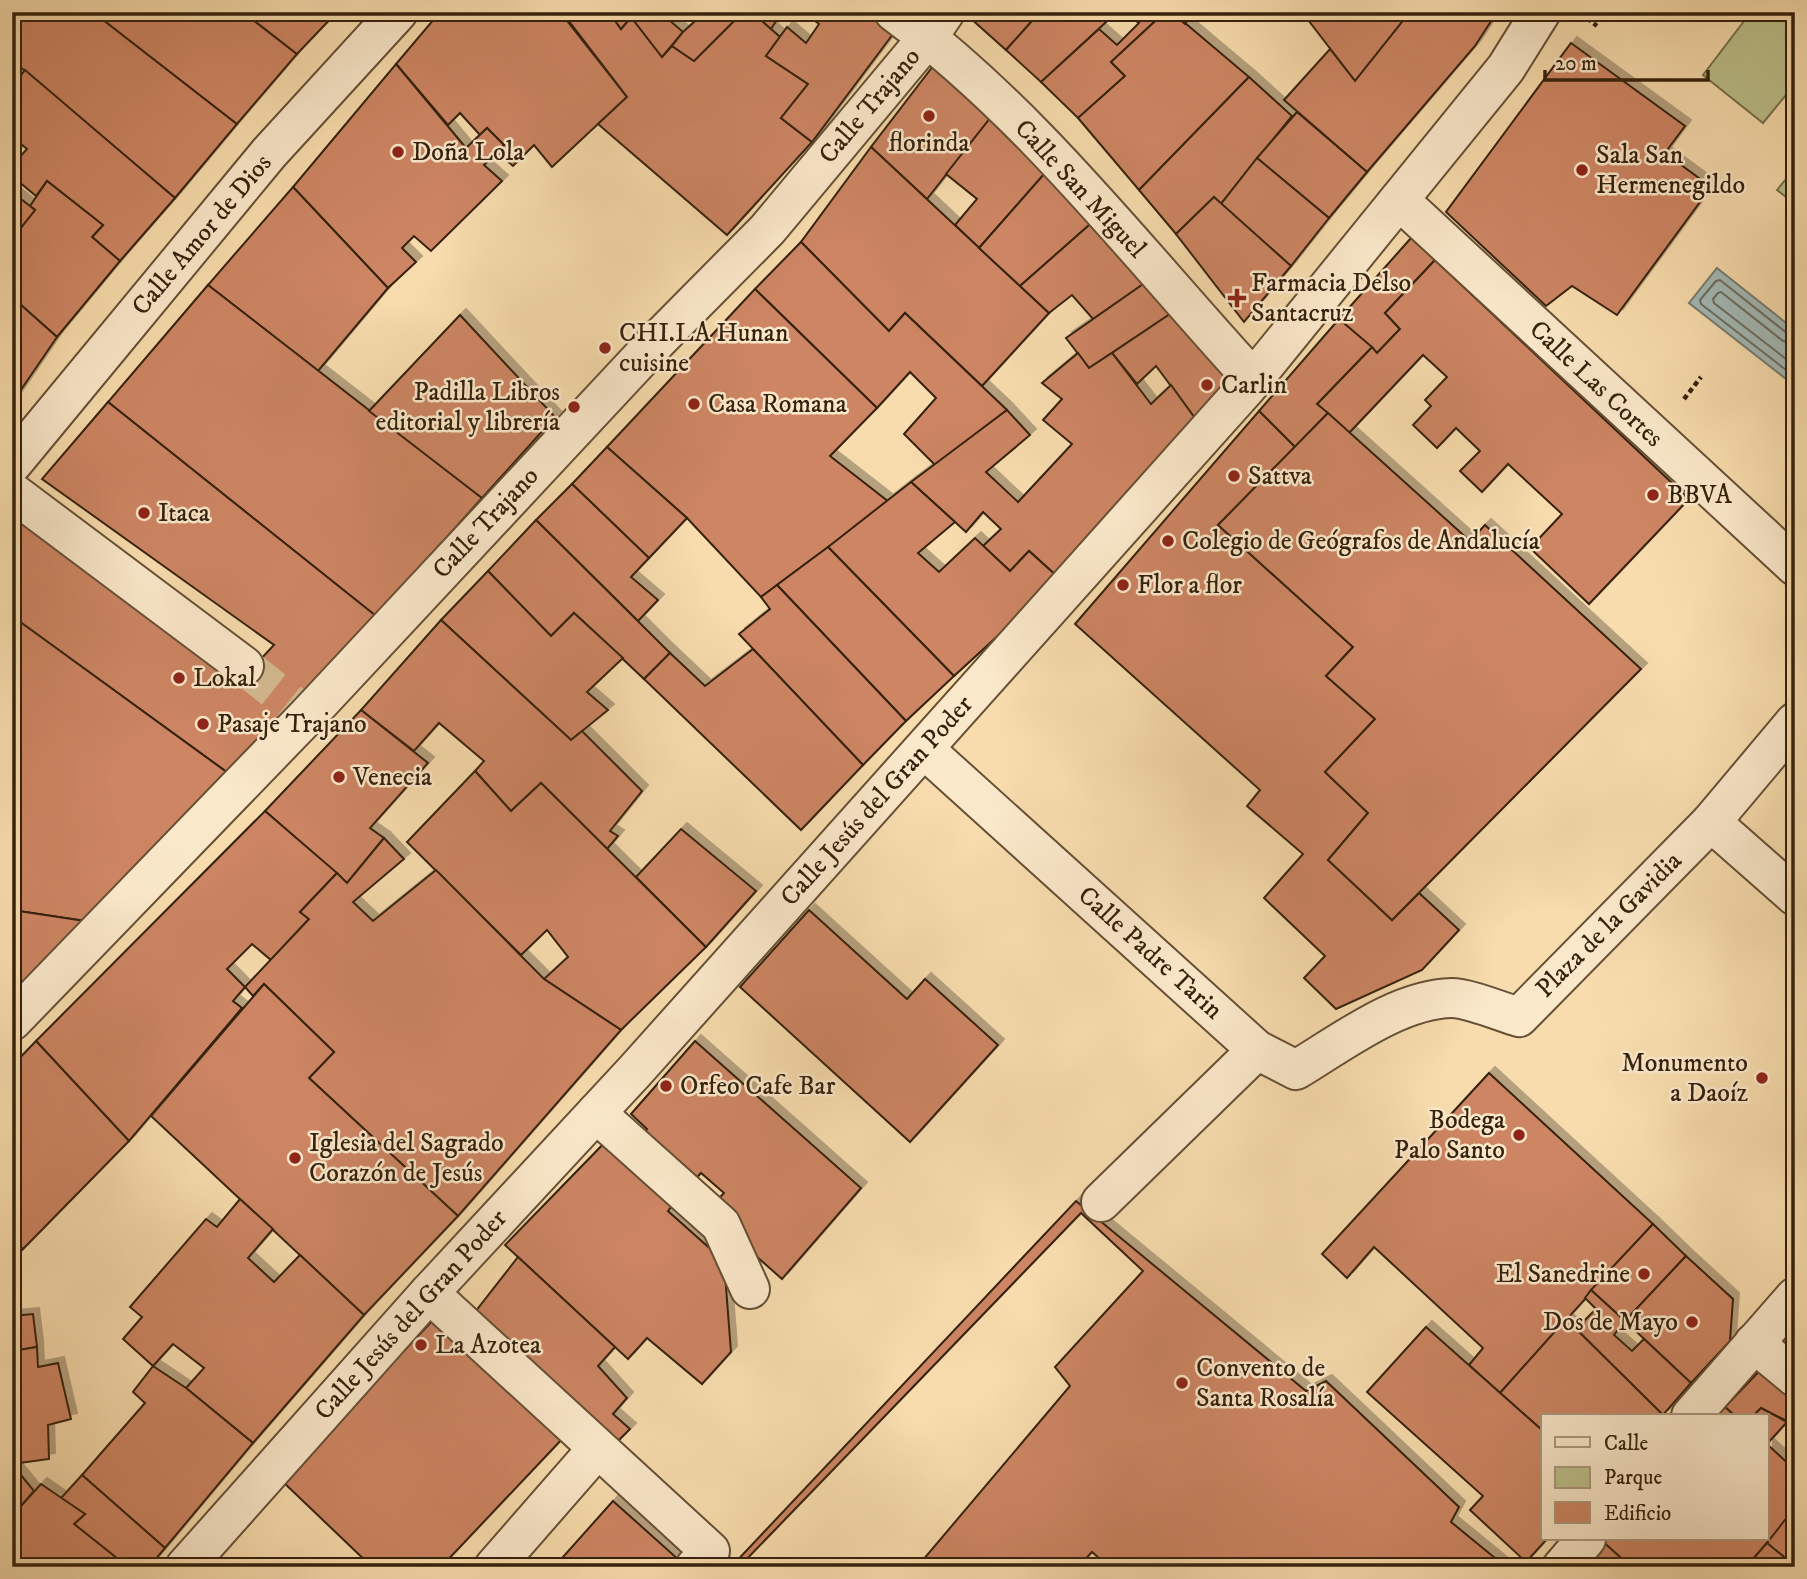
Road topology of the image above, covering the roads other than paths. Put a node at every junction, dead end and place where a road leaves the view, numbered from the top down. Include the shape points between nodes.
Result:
1 (398, 12) edge
2 (894, 12) edge
3 (1541, 12) edge
4 (937, 25) edge
5 (1399, 200) junction
6 (1254, 379) junction
7 (12, 464) edge
8 (12, 492) edge
9 (1795, 566) edge
10 (244, 666) tunnel mouth
11 (1795, 722) edge
12 (924, 749) junction
13 (1711, 822) junction
14 (1795, 896) edge
15 (1396, 1011) joint
16 (12, 1021) edge
17 (1257, 1050) junction
18 (596, 1113) junction
19 (1101, 1202) dead end
20 (750, 1289) dead end
21 (429, 1293) junction
22 (1795, 1297) edge
23 (1754, 1343) junction
24 (1795, 1377) edge
25 (1693, 1414) edge
26 (597, 1449) junction
27 (1585, 1540) edge
28 (185, 1567) edge
29 (494, 1567) edge
30 (695, 1567) edge
31 (1562, 1567) edge

1 - 7 street, Calle Amor de Dios via 269,153
2 - 4 street, Calle San Miguel
3 - 5 street, Calle Jesús del Gran Poder via 1506,68
4 - 6 street, Calle San Miguel
4 - 16 street, Calle Trajano via 767,230
5 - 6 street, Calle Jesús del Gran Poder
5 - 9 street, Calle Las Cortes
6 - 12 street, Calle Jesús del Gran Poder
8 - 10 street
11 - 13 street
12 - 17 street, Calle Padre Tarin
12 - 18 street, Calle Jesús del Gran Poder
13 - 14 street
13 - 15 street, Plaza de la Gavidia via 1519,1017 1454,998
15 - 17 street, Calle Padre Tarin via 1296,1070
17 - 19 street
18 - 20 street via 721,1225
18 - 21 street, Calle Jesús del Gran Poder
21 - 26 street
21 - 28 street, Calle Jesús del Gran Poder
22 - 23 street
23 - 24 street
23 - 25 street
26 - 29 street
26 - 30 street via 710,1551
27 - 31 street

